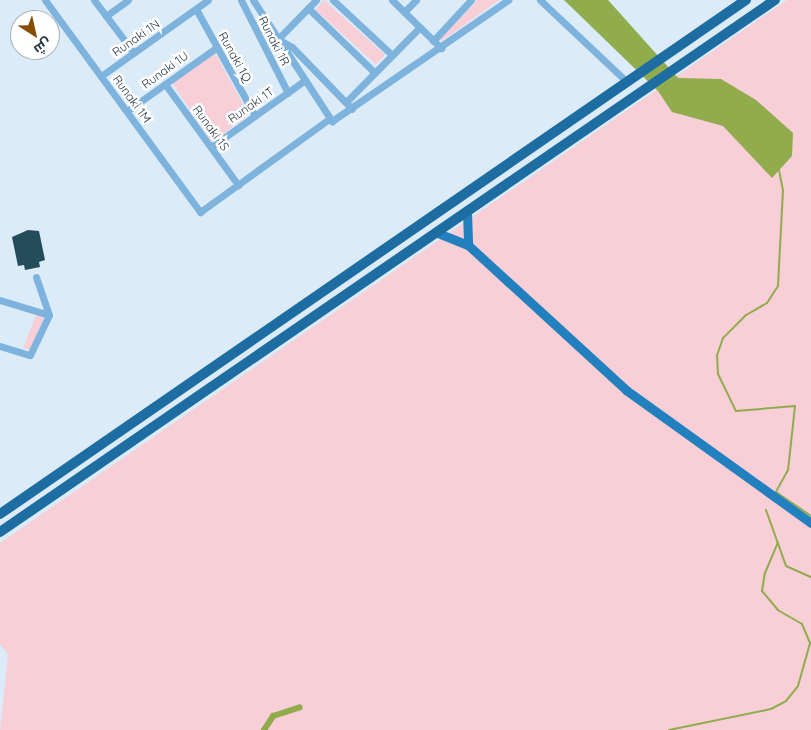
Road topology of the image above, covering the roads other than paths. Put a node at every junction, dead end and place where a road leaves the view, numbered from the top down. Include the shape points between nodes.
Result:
1 (94, 0) edge
2 (128, 0) edge
3 (208, 0) edge
4 (241, 0) edge
5 (316, 0) edge
6 (333, 0) edge
7 (392, 0) edge
8 (416, 0) edge
9 (471, 0) edge
10 (508, 0) edge
11 (540, 0) edge
12 (746, 0) edge
13 (775, 0) edge
14 (48, 1) edge
15 (257, 2) edge
16 (196, 8) junction
17 (308, 8) junction
18 (404, 12) junction
19 (106, 16) junction
20 (420, 27) junction
21 (278, 39) junction
22 (433, 40) junction
23 (217, 46) junction
24 (441, 48) junction
25 (134, 53) junction
26 (392, 55) junction
27 (375, 73) junction
28 (101, 76) junction
29 (630, 79) junction
30 (304, 81) junction
31 (165, 84) junction
32 (288, 93) junction
33 (346, 102) junction
34 (352, 109) junction
35 (127, 111) junction
36 (255, 116) junction
37 (329, 119) junction
38 (211, 147) junction
39 (238, 185) junction
40 (468, 212) junction
41 (438, 233) junction
42 (468, 245) junction
43 (36, 277) dead end
44 (0, 300) edge
45 (49, 315) junction
46 (0, 346) edge
47 (184, 386) junction
48 (194, 400) junction
49 (0, 514) edge
50 (811, 523) edge
51 (0, 532) edge

1 - 19 street
2 - 19 street
3 - 16 street, Runaki 1N
4 - 32 street, Runaki 1R
5 - 17 street
6 - 26 street
7 - 18 street
8 - 18 street
9 - 22 street
10 - 24 street
11 - 29 street
12 - 29 highway
13 - 40 highway
14 - 28 street, Runaki 1M
15 - 21 street
16 - 23 street, Runaki 1Q
16 - 25 street, Runaki 1N
17 - 21 street
17 - 27 street
18 - 20 street
19 - 25 street
20 - 22 street
20 - 26 street
21 - 30 street
21 - 33 street via 292,47
22 - 24 street
23 - 31 street, Runaki 1U
23 - 36 street, Runaki 1Q
24 - 34 street
25 - 28 street, Runaki 1N
26 - 27 street
27 - 33 street
28 - 35 street, Runaki 1M
29 - 47 highway
30 - 32 street, Runaki 1T
30 - 37 street
31 - 35 street, Runaki 1U
31 - 38 street, Runaki 1S
32 - 36 street, Runaki 1T
33 - 34 street
34 - 37 street via 336,120
35 - 39 street, Runaki 1M via 200,212
36 - 38 street, Runaki 1T
37 - 39 street
38 - 39 street, Runaki 1S
40 - 41 highway
40 - 42 main road
41 - 42 main road
41 - 48 highway
42 - 50 main road via 626,390
43 - 45 street
44 - 45 street
45 - 46 street via 30,355
47 - 48 highway via 192,391
47 - 49 highway
48 - 51 highway

